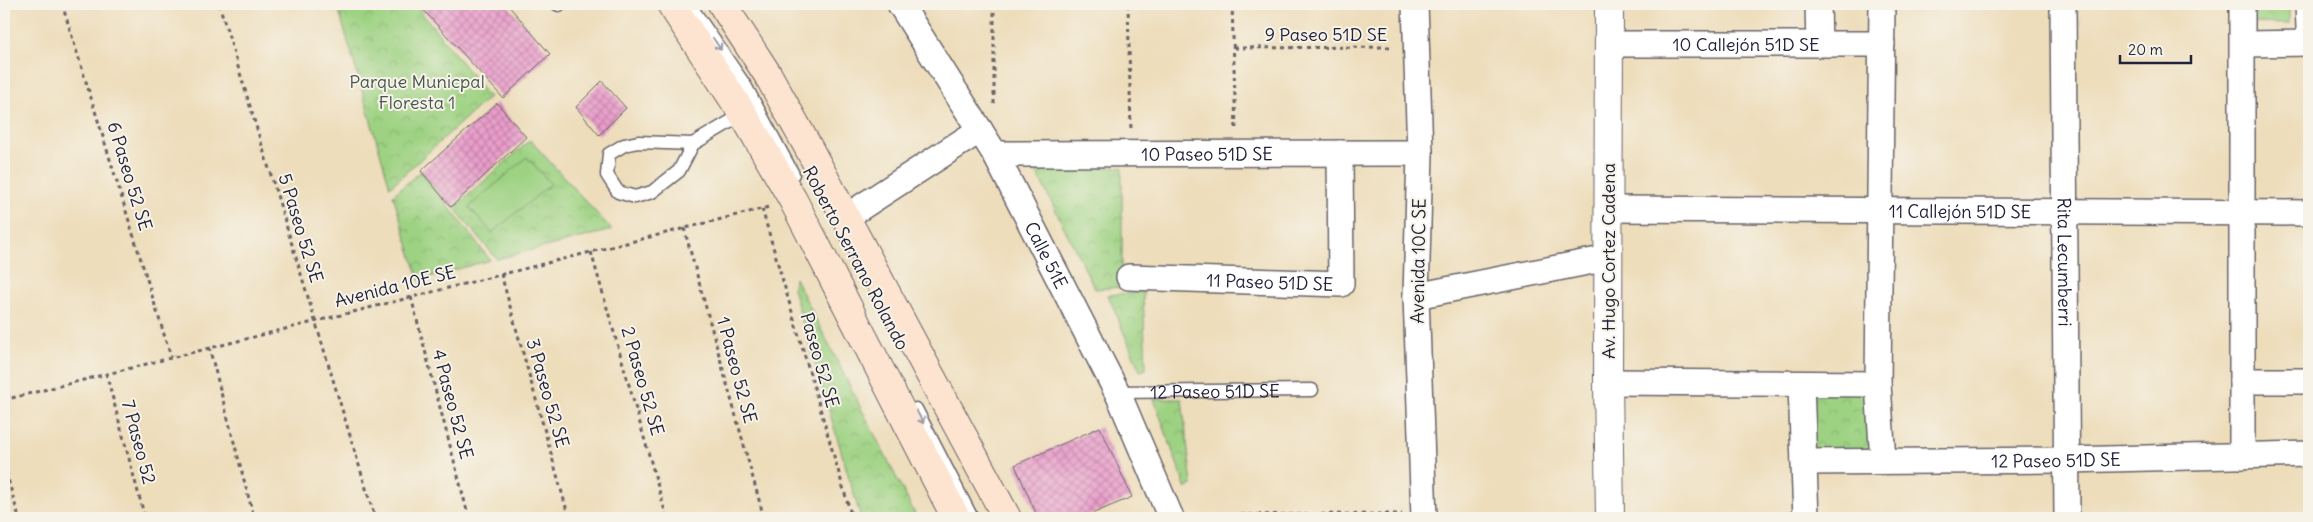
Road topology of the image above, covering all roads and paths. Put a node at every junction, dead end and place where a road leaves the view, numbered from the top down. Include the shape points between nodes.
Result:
1 (62, 4) edge
2 (219, 4) edge
3 (671, 4) edge
4 (690, 4) edge
5 (708, 4) edge
6 (722, 4) edge
7 (900, 4) edge
8 (994, 4) edge
9 (1128, 4) edge
10 (1232, 4) edge
11 (1416, 4) edge
12 (1609, 4) edge
13 (1818, 4) edge
14 (1882, 4) edge
15 (2063, 4) edge
16 (2242, 4) edge
17 (2308, 4) edge
18 (2309, 28) edge
19 (2309, 43) edge
20 (1608, 44) junction
21 (1819, 44) junction
22 (1882, 44) junction
23 (2244, 44) junction
24 (1417, 47) junction
25 (1234, 48) junction
26 (994, 107) dead end
27 (743, 114) junction
28 (980, 130) junction
29 (693, 144) junction
30 (1340, 153) junction
31 (1420, 153) junction
32 (995, 154) junction
33 (1132, 154) junction
34 (1237, 154) junction
35 (793, 200) junction
36 (762, 209) junction
37 (1610, 209) junction
38 (1880, 210) junction
39 (2065, 211) junction
40 (2242, 212) junction
41 (2309, 213) edge
42 (846, 217) junction
43 (684, 228) junction
44 (591, 252) junction
45 (1608, 258) junction
46 (501, 274) junction
47 (1129, 278) dead end
48 (1416, 296) junction
49 (411, 297) junction
50 (866, 315) dead end
51 (315, 321) junction
52 (209, 347) junction
53 (171, 357) junction
54 (106, 373) junction
55 (2242, 381) junction
56 (2309, 381) edge
57 (1608, 382) junction
58 (1878, 384) junction
59 (1801, 385) junction
60 (1312, 390) dead end
61 (1117, 392) junction
62 (908, 394) dead end
63 (4, 400) edge
64 (2309, 454) edge
65 (2242, 456) junction
66 (2066, 460) junction
67 (1883, 461) junction
68 (1804, 462) junction
69 (4, 465) edge
70 (1424, 516) edge
71 (1170, 517) edge
72 (19, 518) edge
73 (145, 518) edge
74 (254, 518) edge
75 (375, 518) edge
76 (469, 518) edge
77 (569, 518) edge
78 (668, 518) edge
79 (764, 518) edge
80 (852, 518) edge
81 (956, 518) edge
82 (972, 518) edge
83 (993, 518) edge
84 (1007, 518) edge
85 (1610, 518) edge
86 (1806, 518) edge
87 (2067, 518) edge

1 - 53 path, 6 Paseo 52 SE
2 - 51 path, 5 Paseo 52 SE
3 - 27 main road, Roberto Serrano Rolando
4 -> 50 lane, Roberto Serrano Rolando via 746,87
5 - 83 lane, Roberto Serrano Rolando via 800,150
6 - 42 main road, Roberto Serrano Rolando via 768,75
7 - 28 street, Calle 51E
8 - 26 path
9 - 33 path
10 - 25 path
11 - 24 street, Avenida 10C SE
12 - 20 street, Av. Hugo Cortez Cadena
13 - 21 street
14 - 22 street
15 - 39 street, Rita Lecumberri
16 - 23 street
17 - 18 street
19 - 23 street
20 - 21 street, 10 Callejón 51D SE
20 - 37 street, Av. Hugo Cortez Cadena
21 - 22 street, 10 Callejón 51D SE
22 - 38 street
23 - 40 street
24 - 25 path, 9 Paseo 51D SE
24 - 31 street, Avenida 10C SE
25 - 34 path
27 - 29 lane
27 - 35 main road, Roberto Serrano Rolando
28 - 32 street, Calle 51E
28 - 42 street
29 - 29 lane via 638,142 624,146 609,154 607,175 618,192 635,197 652,192 679,171
30 - 31 street, 10 Paseo 51D SE
30 - 34 street, 10 Paseo 51D SE
30 - 47 street, 11 Paseo 51D SE via 1341,284
31 - 48 street, Avenida 10C SE
32 - 33 street, 10 Paseo 51D SE
32 - 61 street, Calle 51E
33 - 34 street, 10 Paseo 51D SE
35 - 36 path, Avenida 10E SE
35 - 81 main road, Roberto Serrano Rolando
36 - 43 path, Avenida 10E SE
36 - 80 path, Paseo 52 SE
37 - 38 street, 11 Callejón 51D SE
37 - 45 street, Av. Hugo Cortez Cadena
38 - 39 street, 11 Callejón 51D SE
38 - 58 street
39 - 40 street, 11 Callejón 51D SE
39 - 66 street, Rita Lecumberri
40 - 41 street, 11 Callejón 51D SE
40 - 55 street
42 - 84 main road, Roberto Serrano Rolando
43 - 44 path, Avenida 10E SE
43 - 79 path, 1 Paseo 52 SE
44 - 46 path, Avenida 10E SE
44 - 78 path, 2 Paseo 52 SE
45 - 48 street
45 - 57 street, Av. Hugo Cortez Cadena
46 - 49 path, Avenida 10E SE
46 - 77 path, 3 Paseo 52 SE
48 - 70 street, Avenida 10C SE
49 - 51 path, Avenida 10E SE
49 - 76 path, 4 Paseo 52 SE
51 - 52 path, Avenida 10E SE
51 - 75 path, 5 Paseo 52 SE
52 - 53 path, Avenida 10E SE
52 - 74 path
53 - 54 path, Avenida 10E SE
54 - 63 path, Avenida 10E SE
54 - 73 path, 7 Paseo 52
55 - 56 street
55 - 65 street
57 - 59 street
57 - 85 street, Av. Hugo Cortez Cadena
58 - 59 street
58 - 67 street
59 - 68 street
60 - 61 lane, 12 Paseo 51D SE
61 - 71 street, Calle 51E
62 -> 82 lane
64 - 65 street, 12 Paseo 51D SE
65 - 66 street, 12 Paseo 51D SE
66 - 67 street, 12 Paseo 51D SE
66 - 87 street, Rita Lecumberri
67 - 68 street, 12 Paseo 51D SE
68 - 86 street
69 - 72 path
70 - 71 path

